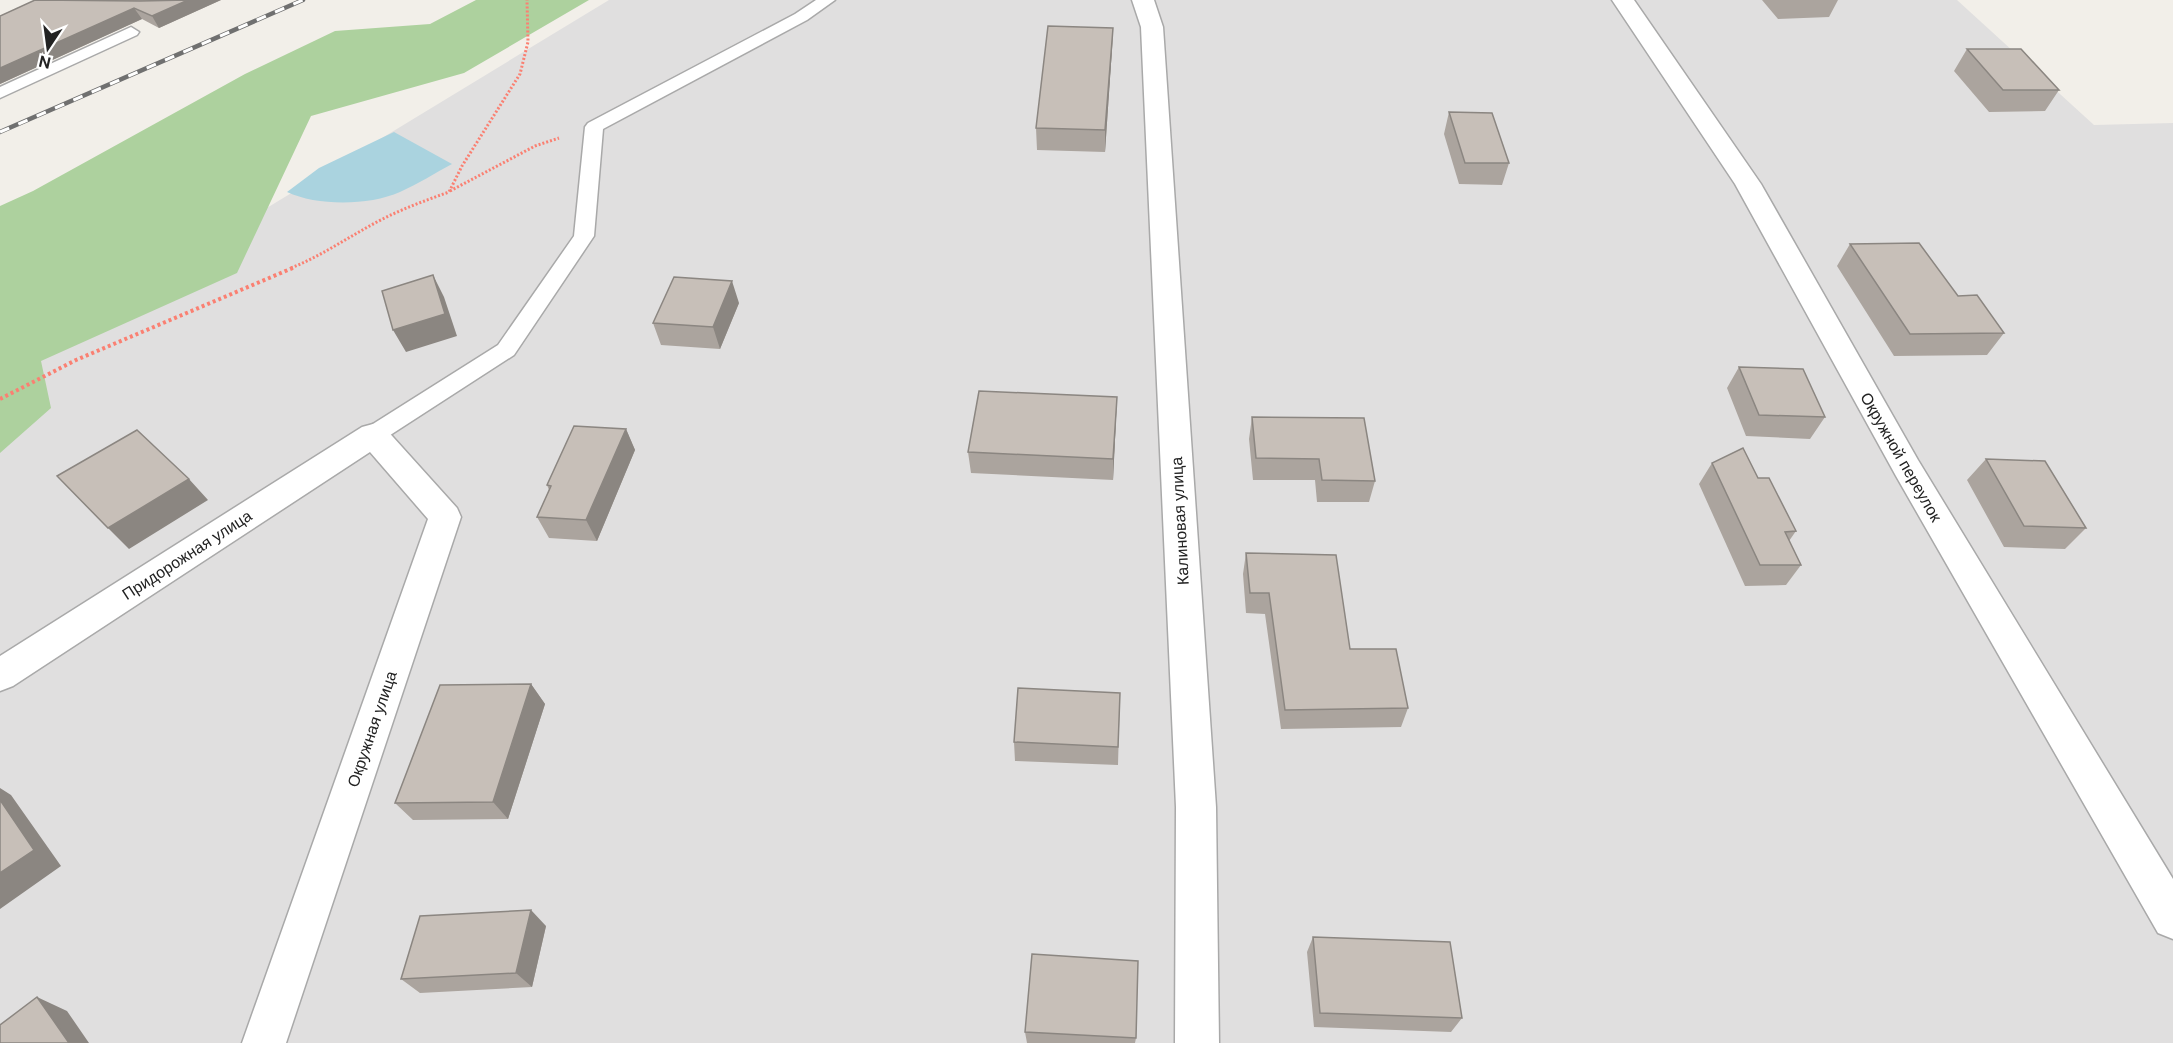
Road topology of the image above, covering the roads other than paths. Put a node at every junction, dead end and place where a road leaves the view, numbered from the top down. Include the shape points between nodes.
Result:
1 (827, 0) edge
2 (1143, 0) edge
3 (1623, 0) edge
4 (131, 32) dead end
5 (0, 93) edge
6 (373, 435) junction
7 (0, 675) edge
8 (2173, 918) edge
9 (264, 1043) edge
10 (1197, 1043) edge

1 - 6 lane via 594,127 584,236 506,350
2 - 10 street, Калиновая улица via 1152,27 1196,796
3 - 8 street, Окружной переулок via 1748,184 1906,468
4 - 5 lane
6 - 7 street, Придорожная улица
6 - 9 street, Окружная улица via 445,517

